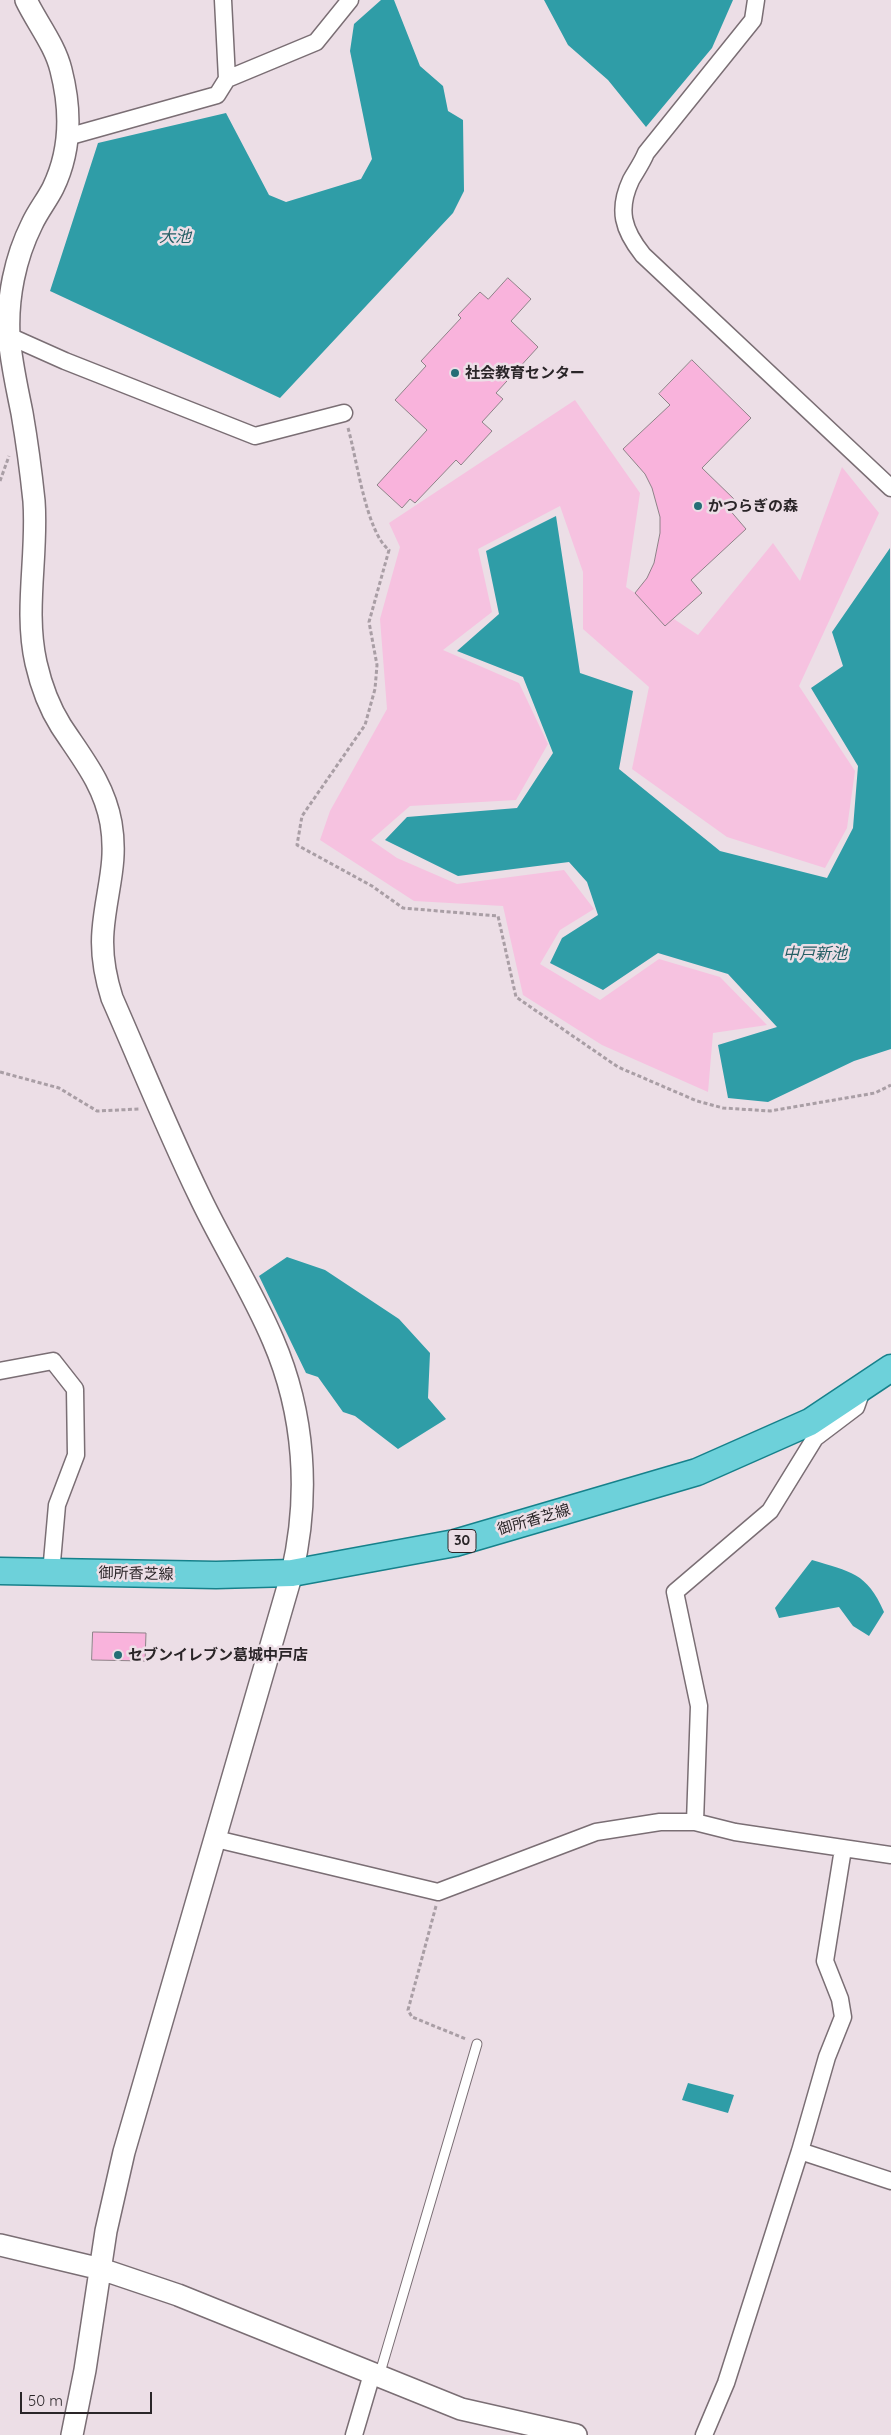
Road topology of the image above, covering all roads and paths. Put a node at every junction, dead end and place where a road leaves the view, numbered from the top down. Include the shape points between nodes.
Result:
1 (26, 0) edge
2 (223, 0) edge
3 (350, 0) edge
4 (756, 0) edge
5 (227, 79) junction
6 (67, 137) junction
7 (10, 336) junction
8 (344, 413) joint
9 (891, 488) edge
10 (0, 1072) edge
11 (891, 1085) edge
12 (160, 1108) junction
13 (891, 1368) edge
14 (0, 1371) edge
15 (806, 1435) junction
16 (0, 1572) edge
17 (51, 1572) junction
18 (292, 1573) junction
19 (694, 1822) junction
20 (216, 1839) junction
21 (843, 1850) junction
22 (891, 1855) edge
23 (440, 1891) junction
24 (477, 2044) joint
25 (800, 2151) junction
26 (891, 2181) edge
27 (0, 2245) edge
28 (101, 2269) junction
29 (375, 2375) junction
30 (72, 2435) edge
31 (354, 2435) edge
32 (576, 2435) edge
33 (704, 2435) edge

1 - 6 street via 60,67 68,102
2 - 5 street
3 - 5 street via 316,42
4 - 9 street via 753,20 646,153 632,179 622,213 629,237 643,255
5 - 6 street via 217,95
6 - 7 street via 53,188 22,246 11,297
7 - 8 street via 254,436
7 - 12 street via 34,503 32,628 36,662 49,704 95,777 107,807 114,861 103,932 105,974 112,998
8 - 11 path via 373,528 382,545 389,550 369,622 377,665 375,689 365,725 302,816 297,845 372,886 403,908 498,916 516,997 618,1067 697,1101 723,1108 770,1111 875,1093
10 - 12 path via 59,1088 97,1111
12 - 18 street via 200,1198 269,1332 284,1370 299,1431 303,1466 301,1524
13 - 15 main road, 御所香芝線 / 30 via 863,1386
14 - 17 street via 53,1361 75,1389 76,1455 57,1505
15 - 18 main road, 御所香芝線 / 30 via 697,1472 473,1538 373,1560
15 - 19 street via 770,1510 675,1592 699,1706
16 - 17 main road, 御所香芝線 / 30
17 - 18 main road, 御所香芝線 / 30
18 - 20 street
19 - 21 street
19 - 23 street via 660,1822 596,1832
20 - 23 street
20 - 28 street via 124,2152
21 - 22 street
21 - 25 street via 825,1961 840,1999 843,2017 827,2057
23 - 24 path via 408,2010 412,2018
24 - 29 lane
25 - 26 street
25 - 33 street via 726,2384
27 - 28 street
28 - 29 street via 178,2295
28 - 30 street
29 - 31 street
29 - 32 street via 461,2409

